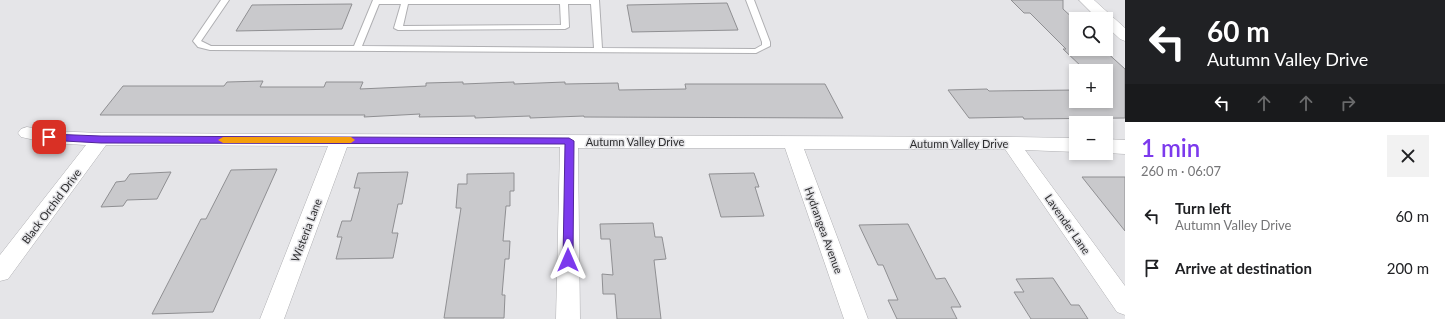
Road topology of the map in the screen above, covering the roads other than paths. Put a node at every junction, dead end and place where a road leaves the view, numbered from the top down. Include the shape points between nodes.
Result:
1 (225, 0) edge
2 (750, 0) edge
3 (1086, 0) edge
4 (376, 1) edge
5 (595, 1) edge
6 (405, 2) junction
7 (564, 2) junction
8 (1125, 36) edge
9 (357, 49) junction
10 (598, 50) junction
11 (27, 133) dead end
12 (101, 140) junction
13 (340, 140) junction
14 (569, 141) junction
15 (792, 142) junction
16 (1010, 143) junction
17 (1069, 145) edge
18 (1113, 146) edge
19 (1125, 147) edge
20 (0, 272) edge
21 (1125, 305) edge
22 (272, 319) edge
23 (568, 319) edge
24 (856, 319) edge

1 - 9 lane via 199,37 197,41 201,45 210,48
2 - 10 lane via 766,42 762,49
3 - 8 street
4 - 6 lane
4 - 9 lane
5 - 7 lane
5 - 10 lane
6 - 7 lane
6 - 7 lane via 398,28 565,27
9 - 10 lane
11 - 12 street, Autumn Valley Drive
12 - 13 street, Autumn Valley Drive
12 - 20 street, Black Orchid Drive
13 - 14 street, Autumn Valley Drive
13 - 22 street, Wisteria Lane
14 - 15 street, Autumn Valley Drive
14 - 23 street
15 - 16 street, Autumn Valley Drive
15 - 24 street, Hydrangea Avenue
16 - 17 street, Autumn Valley Drive
16 - 21 street, Lavender Lane
18 - 19 street

